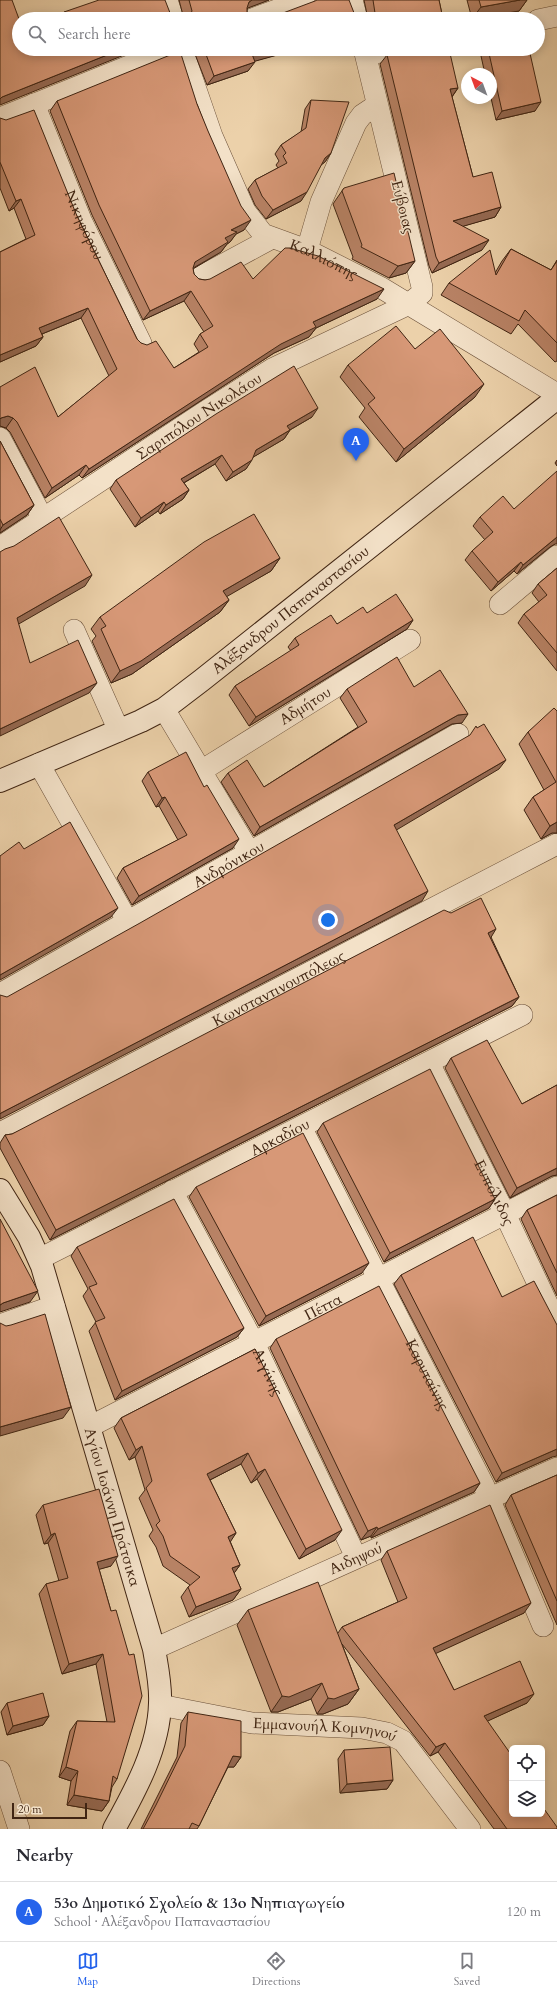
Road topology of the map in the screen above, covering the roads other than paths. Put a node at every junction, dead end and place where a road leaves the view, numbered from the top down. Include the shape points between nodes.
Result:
1 (167, 0) edge
2 (304, 0) edge
3 (352, 0) edge
4 (171, 12) edge
5 (271, 12) edge
6 (355, 12) edge
7 (557, 16) edge
8 (545, 19) edge
9 (154, 56) edge
10 (184, 56) edge
11 (366, 56) edge
12 (34, 104) junction
13 (377, 105) junction
14 (0, 118) edge
15 (272, 238) junction
16 (307, 250) junction
17 (198, 278) edge
18 (409, 304) junction
19 (141, 343) edge
20 (557, 394) edge
21 (557, 398) edge
22 (0, 438) edge
23 (43, 520) junction
24 (0, 547) edge
25 (557, 556) edge
26 (500, 604) dead end
27 (74, 630) dead end
28 (410, 640) dead end
29 (164, 709) junction
30 (118, 731) junction
31 (458, 734) dead end
32 (39, 764) junction
33 (200, 772) junction
34 (0, 781) edge
35 (557, 844) edge
36 (250, 853) junction
37 (128, 922) junction
38 (0, 994) edge
39 (522, 1015) dead end
40 (429, 1063) junction
41 (301, 1127) junction
42 (0, 1133) edge
43 (557, 1187) edge
44 (0, 1190) edge
45 (172, 1191) junction
46 (504, 1214) junction
47 (39, 1259) junction
48 (380, 1279) junction
49 (54, 1306) junction
50 (557, 1324) edge
51 (0, 1325) edge
52 (254, 1343) junction
53 (89, 1427) junction
54 (557, 1468) edge
55 (490, 1499) junction
56 (356, 1557) junction
57 (543, 1626) dead end
58 (154, 1649) junction
59 (160, 1705) junction
60 (0, 1771) edge
61 (452, 1821) edge
62 (19, 1829) edge
63 (114, 1829) edge
64 (470, 1829) edge

1 - 4 street
2 - 5 street
3 - 6 street
7 - 8 street
9 - 12 street
10 - 15 street, Καλλιόπης via 212,136 238,198 256,227
11 - 13 street, Εύβοιας
12 - 14 street
12 - 19 street, Νικηφόρου via 81,220
13 - 16 street via 362,115 356,123 321,202
13 - 18 street, Εύβοιας via 422,287 422,293
15 - 16 street, Καλλιόπης
15 - 17 street
16 - 18 street, Καλλιόπης
18 - 20 street, Καλλιόπης
18 - 23 street, Σαριπόλου Νικολάου via 272,369
21 - 29 main road, Αλέξανδρου Παπαναστασίου
22 - 23 street
23 - 24 street, Σαριπόλου Νικολάου
25 - 26 street
27 - 30 street
28 - 33 street, Αδμήτου
29 - 30 main road, Αλέξανδρου Παπαναστασίου
29 - 33 street
30 - 32 main road, Αλέξανδρου Παπαναστασίου
31 - 36 street, Ανδρόνικου
32 - 34 main road, Αλέξανδρου Παπαναστασίου
32 - 37 street
33 - 36 street
35 - 42 street, Κωνσταντινουπόλεως
36 - 37 street, Ανδρόνικου
37 - 38 street, Ανδρόνικου
39 - 40 street, Αρκαδίου
40 - 41 street, Αρκαδίου
40 - 46 street, Ευπόλιδος
41 - 45 street, Αρκαδίου
41 - 48 street, Καρυταίνης
43 - 46 street, Πέττα
44 - 47 main road, Αγίου Ιωάννη Πράτσικα
45 - 47 street, Αρκαδίου
45 - 52 street, Αιγίνης
46 - 48 street, Πέττα
46 - 50 street, Ευπόλιδος
47 - 49 main road, Αγίου Ιωάννη Πράτσικα
48 - 52 street, Πέττα
48 - 55 street, Καρυταίνης
49 - 51 street
49 - 53 main road, Αγίου Ιωάννη Πράτσικα
52 - 53 street, Πέττα
52 - 56 street, Αιγίνης
53 - 58 main road, Αγίου Ιωάννη Πράτσικα
54 - 55 street, Αιδηψού
55 - 56 street, Αιδηψού
55 - 57 street, Καρυταίνης
56 - 58 street, Αιδηψού
58 - 59 main road, Αγίου Ιωάννη Πράτσικα
59 - 61 street, Εμμανουήλ Κομνηνού via 252,1723 362,1728 387,1733 403,1741
59 - 63 main road, Αγίου Ιωάννη Πράτσικα via 153,1746 145,1768
60 - 62 street
61 - 64 street, Εμμανουήλ Κομνηνού

